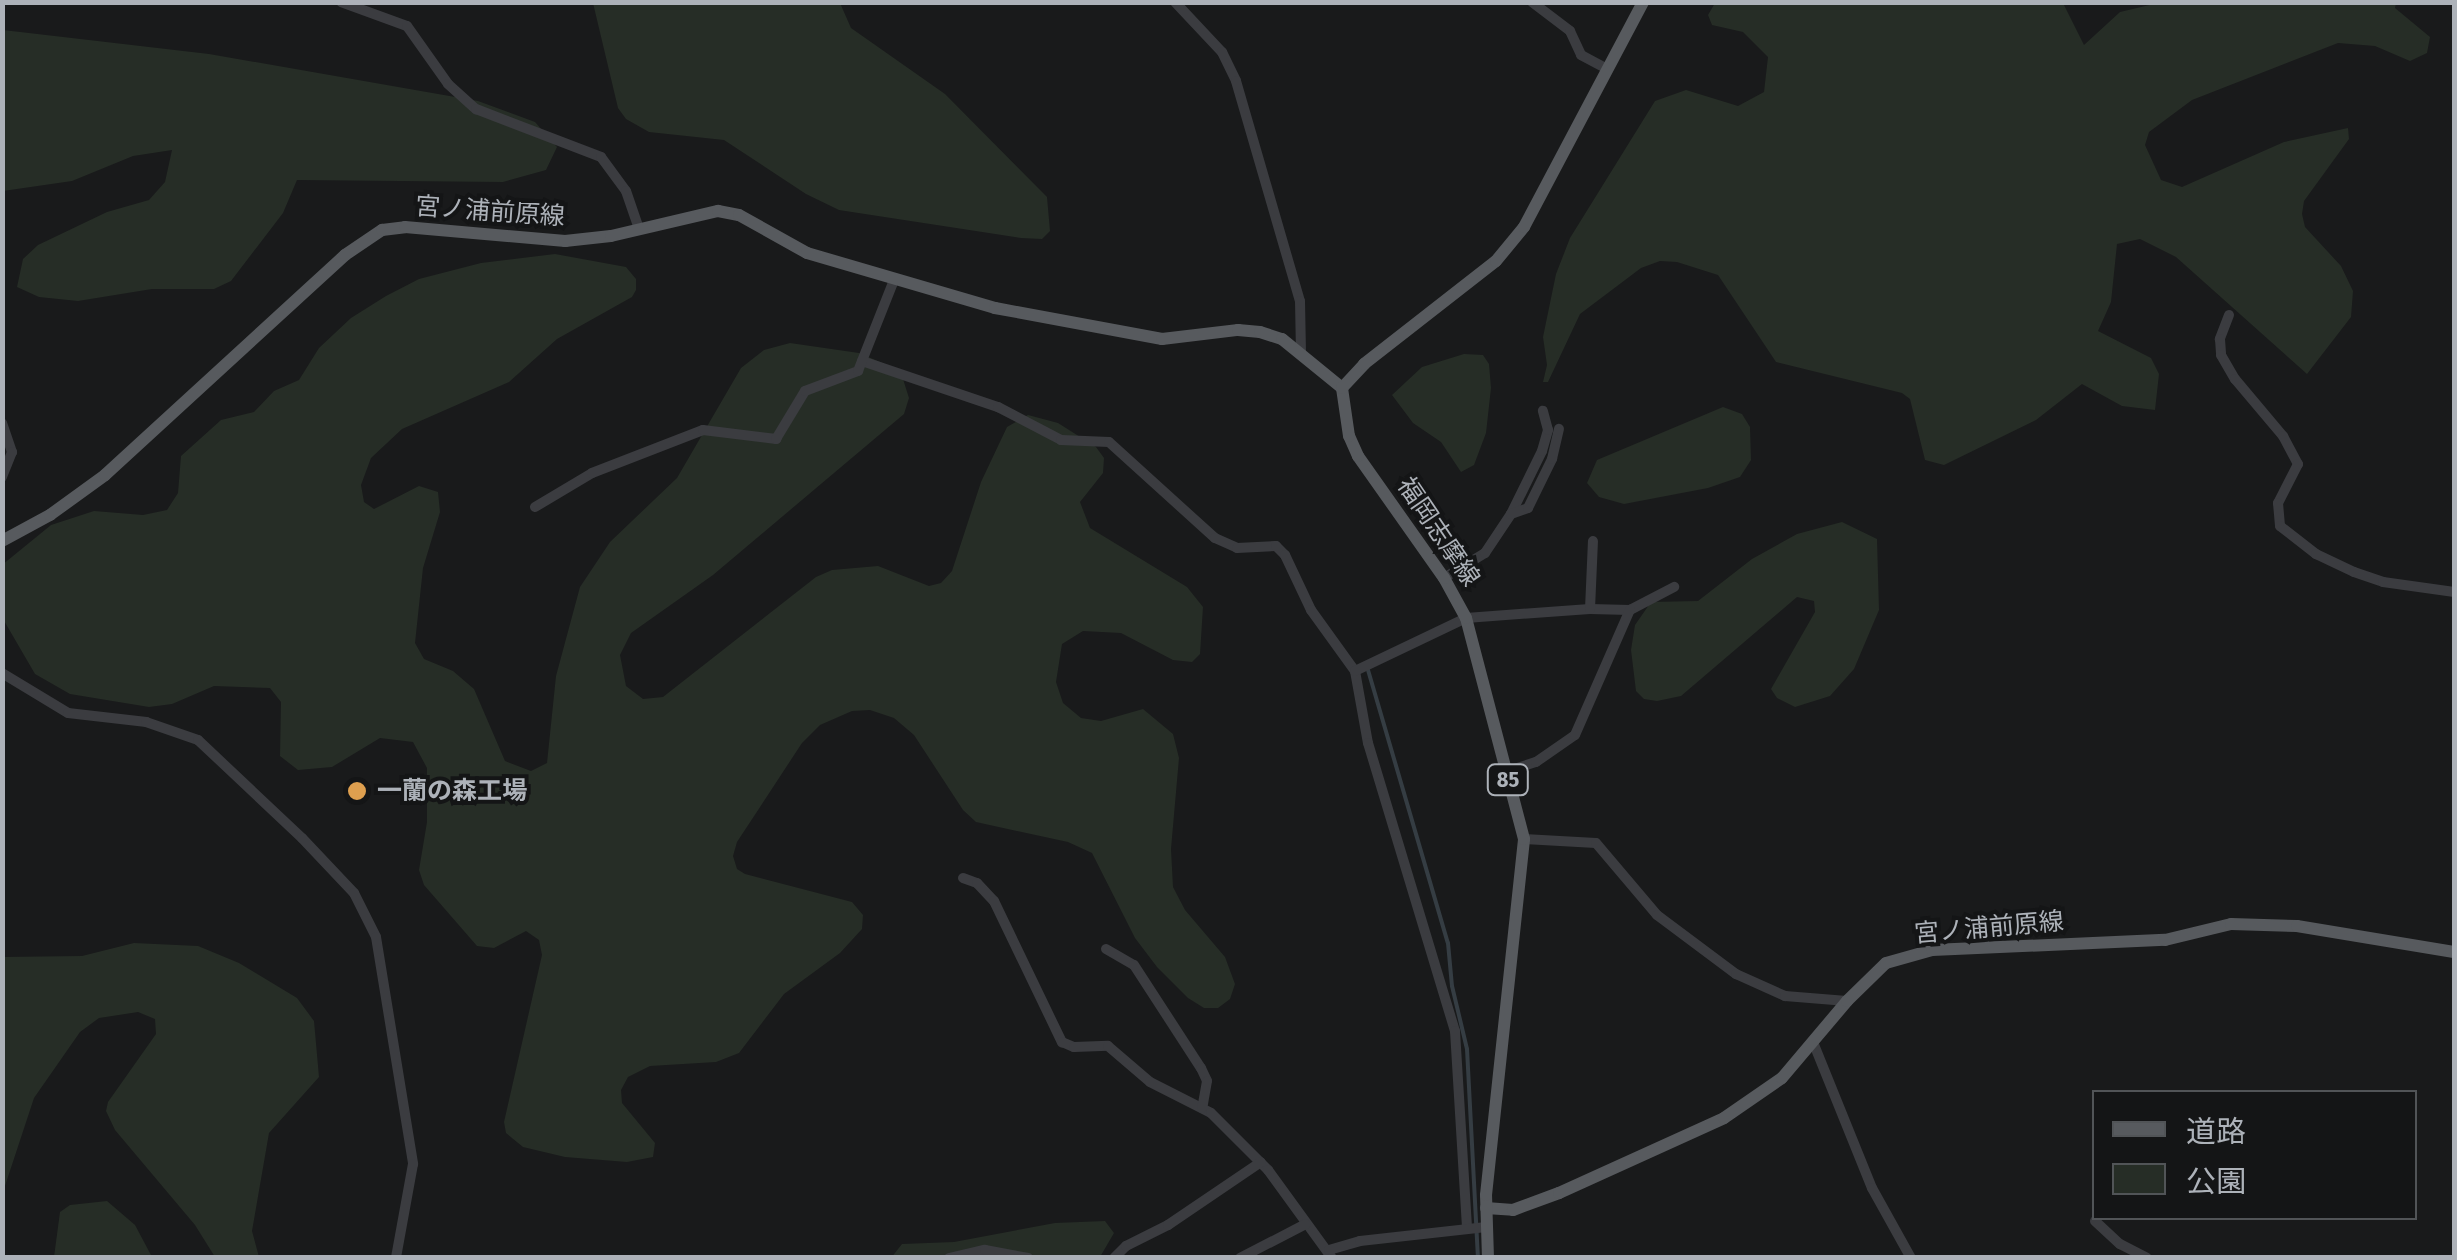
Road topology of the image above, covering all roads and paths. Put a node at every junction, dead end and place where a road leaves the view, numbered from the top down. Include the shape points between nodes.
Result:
1 (341, 2) edge
2 (1175, 2) edge
3 (1532, 2) edge
4 (1643, 2) edge
5 (1607, 69) junction
6 (639, 228) junction
7 (894, 280) junction
8 (2229, 315) dead end
9 (1301, 353) junction
10 (862, 361) junction
11 (1342, 388) junction
12 (1543, 410) dead end
13 (2, 423) edge
14 (1559, 429) dead end
15 (2, 477) edge
16 (535, 507) dead end
17 (1511, 514) junction
18 (2, 540) edge
19 (1593, 541) dead end
20 (1444, 578) junction
21 (1674, 587) dead end
22 (2454, 592) edge
23 (1590, 608) junction
24 (1630, 610) junction
25 (1466, 618) junction
26 (1355, 672) junction
27 (2, 673) edge
28 (1505, 772) junction
29 (1524, 839) junction
30 (963, 878) dead end
31 (1106, 949) dead end
32 (2454, 952) edge
33 (1847, 1001) junction
34 (1813, 1042) junction
35 (1202, 1108) junction
36 (1261, 1162) junction
37 (1486, 1208) junction
38 (2096, 1221) dead end
39 (1306, 1224) junction
40 (1486, 1227) junction
41 (1467, 1228) junction
42 (1330, 1254) edge
43 (396, 1258) edge
44 (949, 1258) edge
45 (1028, 1258) edge
46 (1114, 1258) edge
47 (1240, 1258) edge
48 (1488, 1258) edge
49 (1911, 1258) edge
50 (2147, 1258) edge

1 - 6 street via 407,26 448,84 476,109 601,158 626,191
2 - 9 street via 1222,52 1236,81 1300,301
3 - 5 street via 1570,31 1582,55
4 - 5 main road
5 - 11 main road via 1524,227 1505,250
6 - 7 main road, 宮ノ浦前原線 via 700,212 740,214 807,253
6 - 18 main road, 宮ノ浦前原線 via 564,242 431,227 382,230 345,255 105,475
7 - 9 main road, 宮ノ浦前原線 via 995,308 1162,339 1260,332
7 - 10 street
8 - 22 street via 2222,355 2298,464 2278,503 2280,526 2354,572
9 - 11 main road, 宮ノ浦前原線
10 - 16 street via 848,378 805,391 776,440 702,430 592,473
10 - 26 street via 998,407 1061,440 1109,442 1215,538 1237,548 1281,550 1311,610
11 - 20 main road, 福岡志摩線 / 85 via 1348,436 1358,456
12 - 17 street via 1545,440
13 - 15 street via 12,452
14 - 17 street via 1531,504
17 - 20 street via 1485,553
19 - 23 street
20 - 25 main road, 福岡志摩線 / 85
21 - 24 street
23 - 24 street
23 - 25 street
24 - 28 street via 1575,735 1536,762
25 - 26 street
25 - 28 main road, 福岡志摩線 / 85
26 - 41 street via 1368,743 1455,1030
27 - 43 street via 68,713 146,722 198,740 354,893 376,937 413,1164
28 - 29 main road, 福岡志摩線 / 85
29 - 33 street via 1596,843 1657,915 1736,974 1785,996
29 - 37 main road, 福岡志摩線 / 85
30 - 35 street via 994,901 1062,1042 1108,1046 1138,1073
31 - 35 street via 1134,965 1201,1068 1207,1081
32 - 33 main road, 宮ノ浦前原線 via 2297,926 2232,924 2165,940 1932,950 1886,963
33 - 34 main road, 宮ノ浦前原線
34 - 37 main road, 宮ノ浦前原線 via 1782,1078 1724,1118 1513,1210
34 - 49 street via 1872,1188
35 - 36 street
36 - 39 street
36 - 46 street
37 - 40 main road, 福岡志摩線 / 85
38 - 50 street
39 - 42 street
39 - 47 street
40 - 41 street
40 - 48 main road, 福岡志摩線 / 85
41 - 42 street via 1360,1241
44 - 45 street via 985,1250

